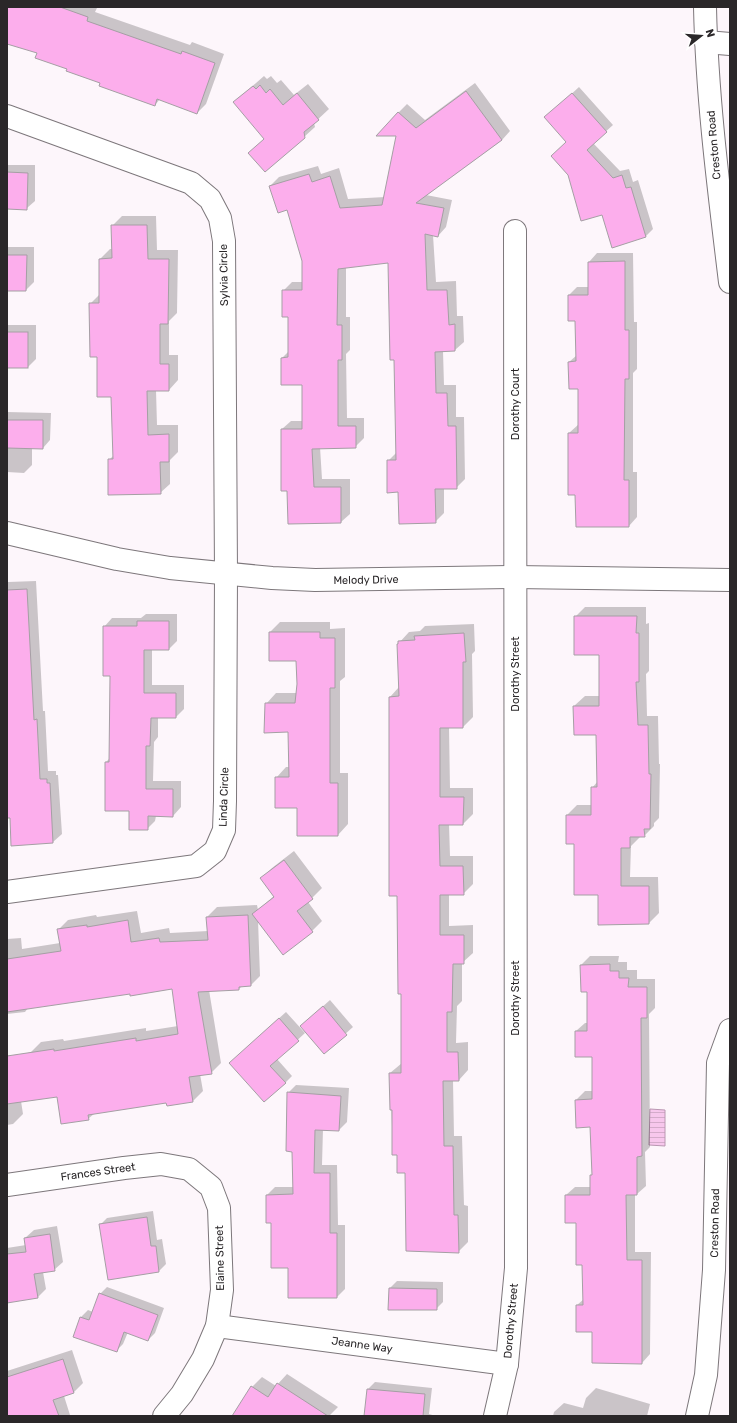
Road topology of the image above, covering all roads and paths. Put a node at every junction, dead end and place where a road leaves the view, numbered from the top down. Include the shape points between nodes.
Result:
1 (705, 7) edge
2 (706, 42) junction
3 (730, 44) edge
4 (7, 116) edge
5 (515, 231) dead end
6 (730, 282) edge
7 (7, 533) edge
8 (226, 574) junction
9 (515, 577) junction
10 (730, 580) edge
11 (7, 892) edge
12 (730, 1030) edge
13 (189, 1169) joint
14 (7, 1185) edge
15 (217, 1326) junction
16 (507, 1364) junction
17 (164, 1416) edge
18 (495, 1416) edge
19 (697, 1416) edge

1 - 2 street, Creston Road
2 - 3 street
2 - 6 street, Creston Road via 718,186
4 - 8 street, Sylvia Circle via 191,183 210,199 220,218 224,241
5 - 9 street, Dorothy Court
7 - 8 street, Melody Drive via 117,559
8 - 9 street, Melody Drive via 315,580
8 - 11 street, Linda Circle via 224,830 215,851 196,866
9 - 10 street, Melody Drive
9 - 16 street, Dorothy Street via 516,1268
12 - 19 street, Creston Road via 718,1063 714,1270 706,1375
13 - 14 street, Frances Street via 161,1164
13 - 15 street, Elaine Street via 211,1187 220,1208 222,1290
15 - 16 street, Jeanne Way
15 - 17 street, Elaine Street via 203,1359 182,1394
16 - 18 street, Dorothy Street

